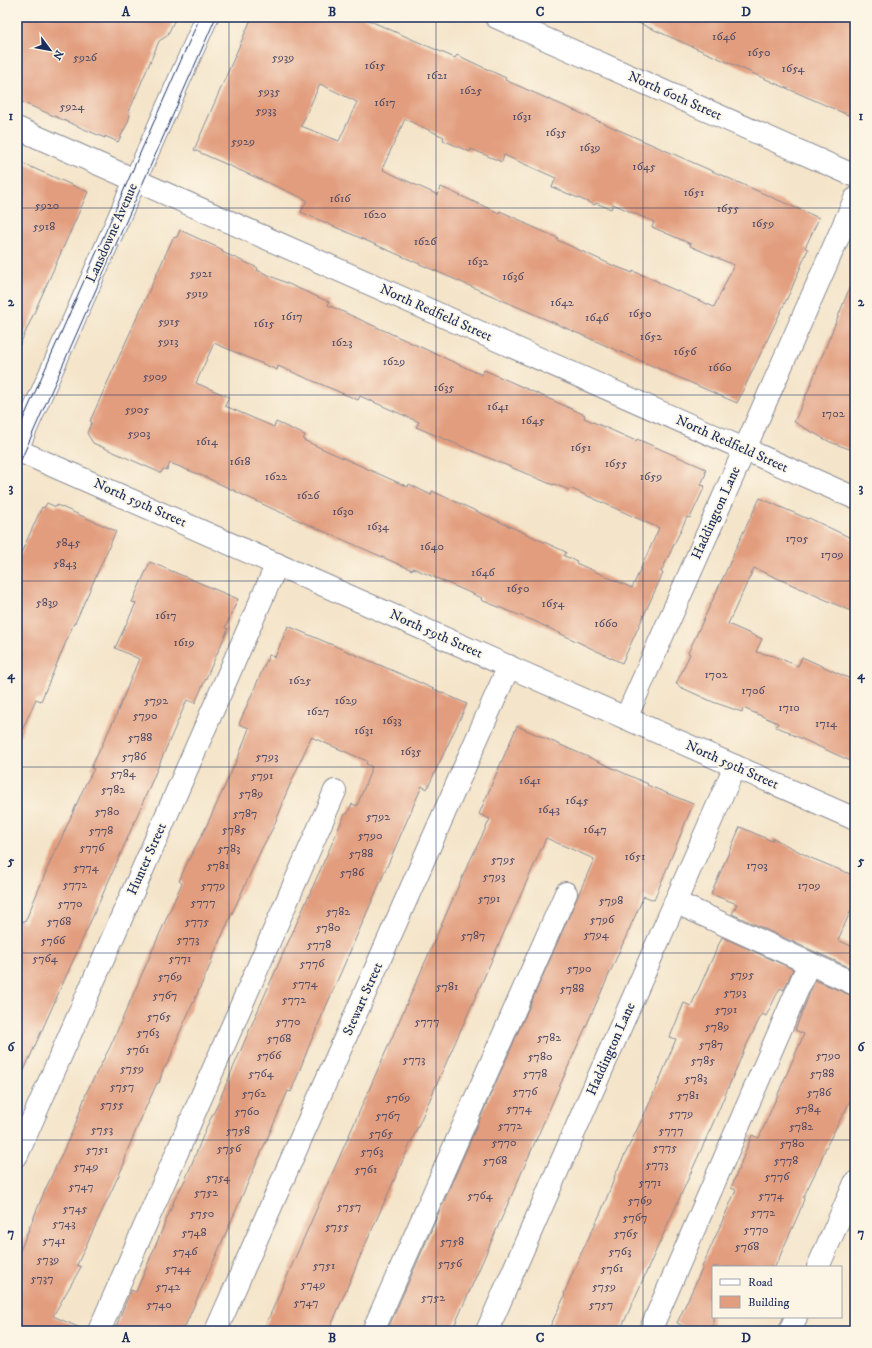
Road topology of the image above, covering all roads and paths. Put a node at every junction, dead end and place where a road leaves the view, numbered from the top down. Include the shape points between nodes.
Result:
1 (207, 17) edge
2 (496, 17) edge
3 (17, 128) edge
4 (855, 176) edge
5 (135, 180) junction
6 (855, 199) edge
7 (17, 449) edge
8 (744, 449) junction
9 (855, 498) edge
10 (277, 564) junction
11 (509, 666) junction
12 (626, 718) junction
13 (735, 766) junction
14 (335, 791) dead end
15 (855, 819) edge
16 (566, 893) dead end
17 (675, 902) junction
18 (809, 963) junction
19 (855, 984) edge
20 (17, 1155) edge
21 (855, 1183) edge
22 (818, 1266) edge
23 (796, 1318) edge
24 (99, 1331) edge
25 (216, 1331) edge
26 (373, 1331) edge
27 (487, 1331) edge
28 (650, 1331) edge
29 (790, 1331) edge

1 - 5 street, Lansdowne Avenue
2 - 4 street, North 60th Street
3 - 5 street, North Redfield Street
5 - 7 street, Lansdowne Avenue
5 - 8 street, North Redfield Street
6 - 8 street, Haddington Lane
7 - 10 street, North 59th Street
8 - 9 street, North Redfield Street
8 - 12 street, Haddington Lane
10 - 11 street, North 59th Street
10 - 20 street, Hunter Street
11 - 12 street, North 59th Street
11 - 25 street, Stewart Street
12 - 13 street, North 59th Street
13 - 15 street, North 59th Street
13 - 17 street, Haddington Lane
14 - 24 street
16 - 26 street
17 - 18 street
17 - 27 street, Haddington Lane
18 - 19 street
18 - 28 street
21 - 22 street
23 - 29 street

